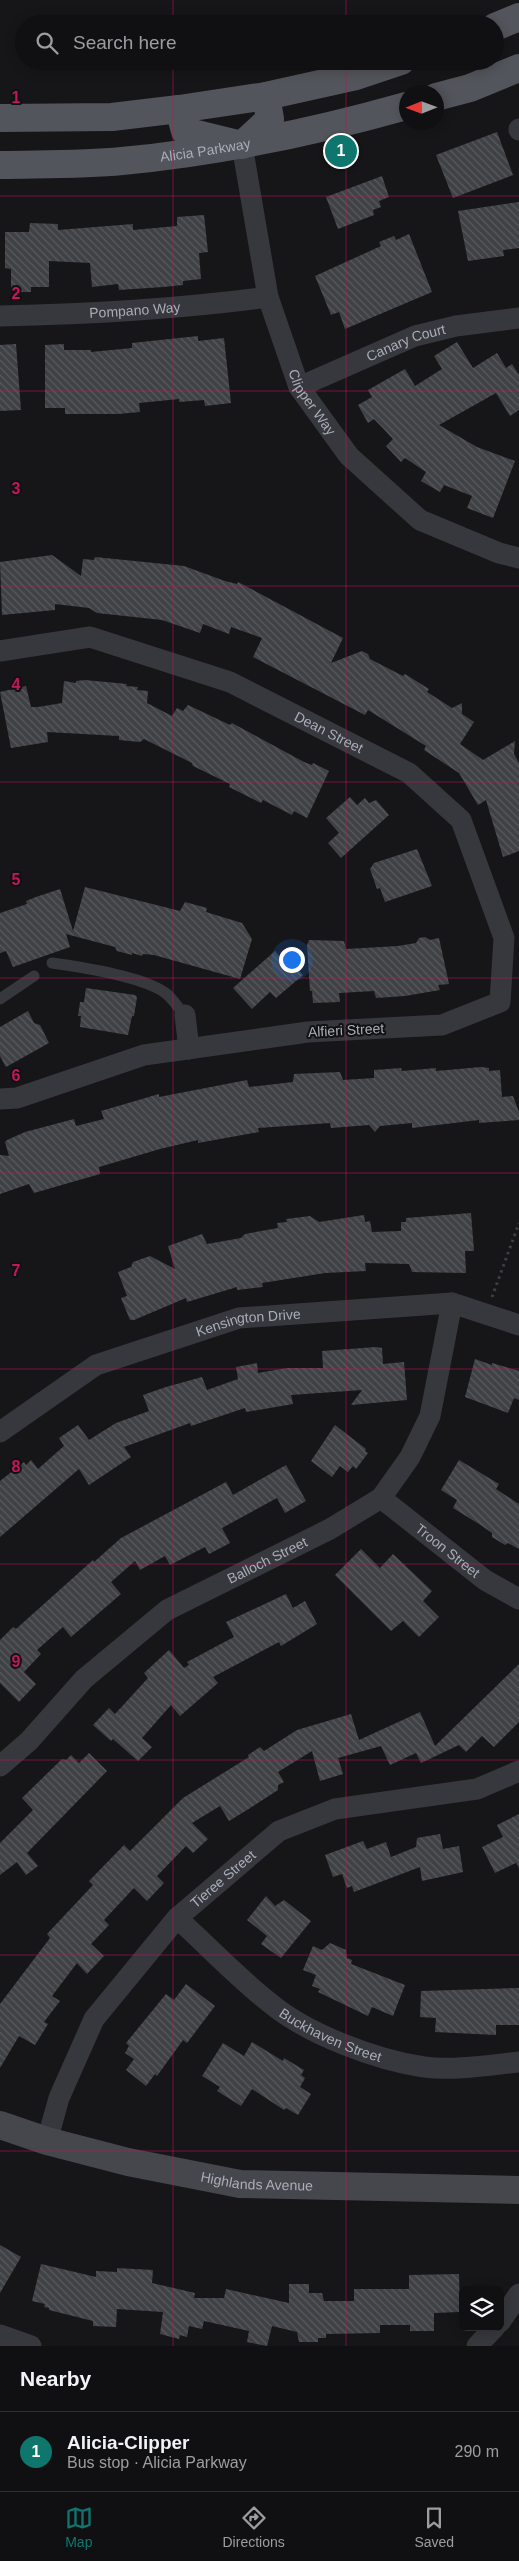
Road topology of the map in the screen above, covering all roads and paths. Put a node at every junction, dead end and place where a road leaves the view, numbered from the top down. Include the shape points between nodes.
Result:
1 (519, 17) edge
2 (504, 23) edge
3 (519, 68) edge
4 (374, 70) edge
5 (444, 95) edge
6 (266, 96) junction
7 (399, 108) edge
8 (179, 109) junction
9 (0, 118) edge
10 (242, 145) junction
11 (0, 165) edge
12 (268, 297) junction
13 (0, 316) edge
14 (519, 318) edge
15 (299, 387) junction
16 (519, 558) edge
17 (0, 651) edge
18 (52, 964) dead end
19 (34, 976) dead end
20 (0, 998) edge
21 (500, 1002) joint
22 (185, 1015) joint
23 (189, 1049) junction
24 (0, 1099) edge
25 (519, 1223) edge
26 (452, 1302) junction
27 (486, 1314) junction
28 (519, 1325) edge
29 (0, 1432) edge
30 (381, 1498) junction
31 (519, 1599) edge
32 (0, 1766) edge
33 (519, 1771) edge
34 (177, 1918) junction
35 (519, 2062) edge
36 (0, 2125) edge
37 (47, 2141) junction
38 (519, 2190) edge
39 (519, 2294) edge
40 (504, 2316) edge
41 (491, 2331) edge
42 (0, 2335) edge
43 (31, 2346) edge
44 (477, 2346) edge

1 - 2 main road
3 - 5 main road
4 - 6 main road
6 - 8 main road
6 - 10 main road via 270,119
7 - 10 main road, Alicia Parkway
8 - 9 main road via 112,118
8 - 10 main road via 186,131
10 - 11 main road, Alicia Parkway via 122,162
10 - 12 street, Clipper Way
12 - 13 street, Pompano Way via 101,314
12 - 15 street, Clipper Way
14 - 15 street, Canary Court via 456,326 415,336
15 - 16 street, Clipper Way via 349,456 420,520
17 - 21 street, Dean Street via 90,637 230,682 409,773 461,820 504,938
18 - 22 lane via 81,967 141,982 164,992
19 - 20 lane
21 - 23 street, Alfieri Street via 442,1025 308,1032
22 - 23 street
23 - 24 street, Alfieri Street via 144,1055 17,1098
25 - 27 path
26 - 27 street, Kensington Drive
26 - 29 street, Kensington Drive via 239,1318 96,1365
26 - 30 street, Balloch Street via 430,1416 410,1457
27 - 28 street, Kensington Drive
30 - 31 street, Troon Street via 485,1580
30 - 32 street, Balloch Street via 330,1529 167,1610 84,1679 29,1741
33 - 34 street, Tieree Street via 477,1789 335,1809 279,1831
34 - 35 street, Buckhaven Street via 271,2004 321,2035 424,2067
34 - 37 street, Tieree Street via 94,2019 58,2098
36 - 37 main road, Highlands Avenue
37 - 38 main road, Highlands Avenue via 128,2162 240,2184
39 - 40 street
41 - 44 street
42 - 43 street

